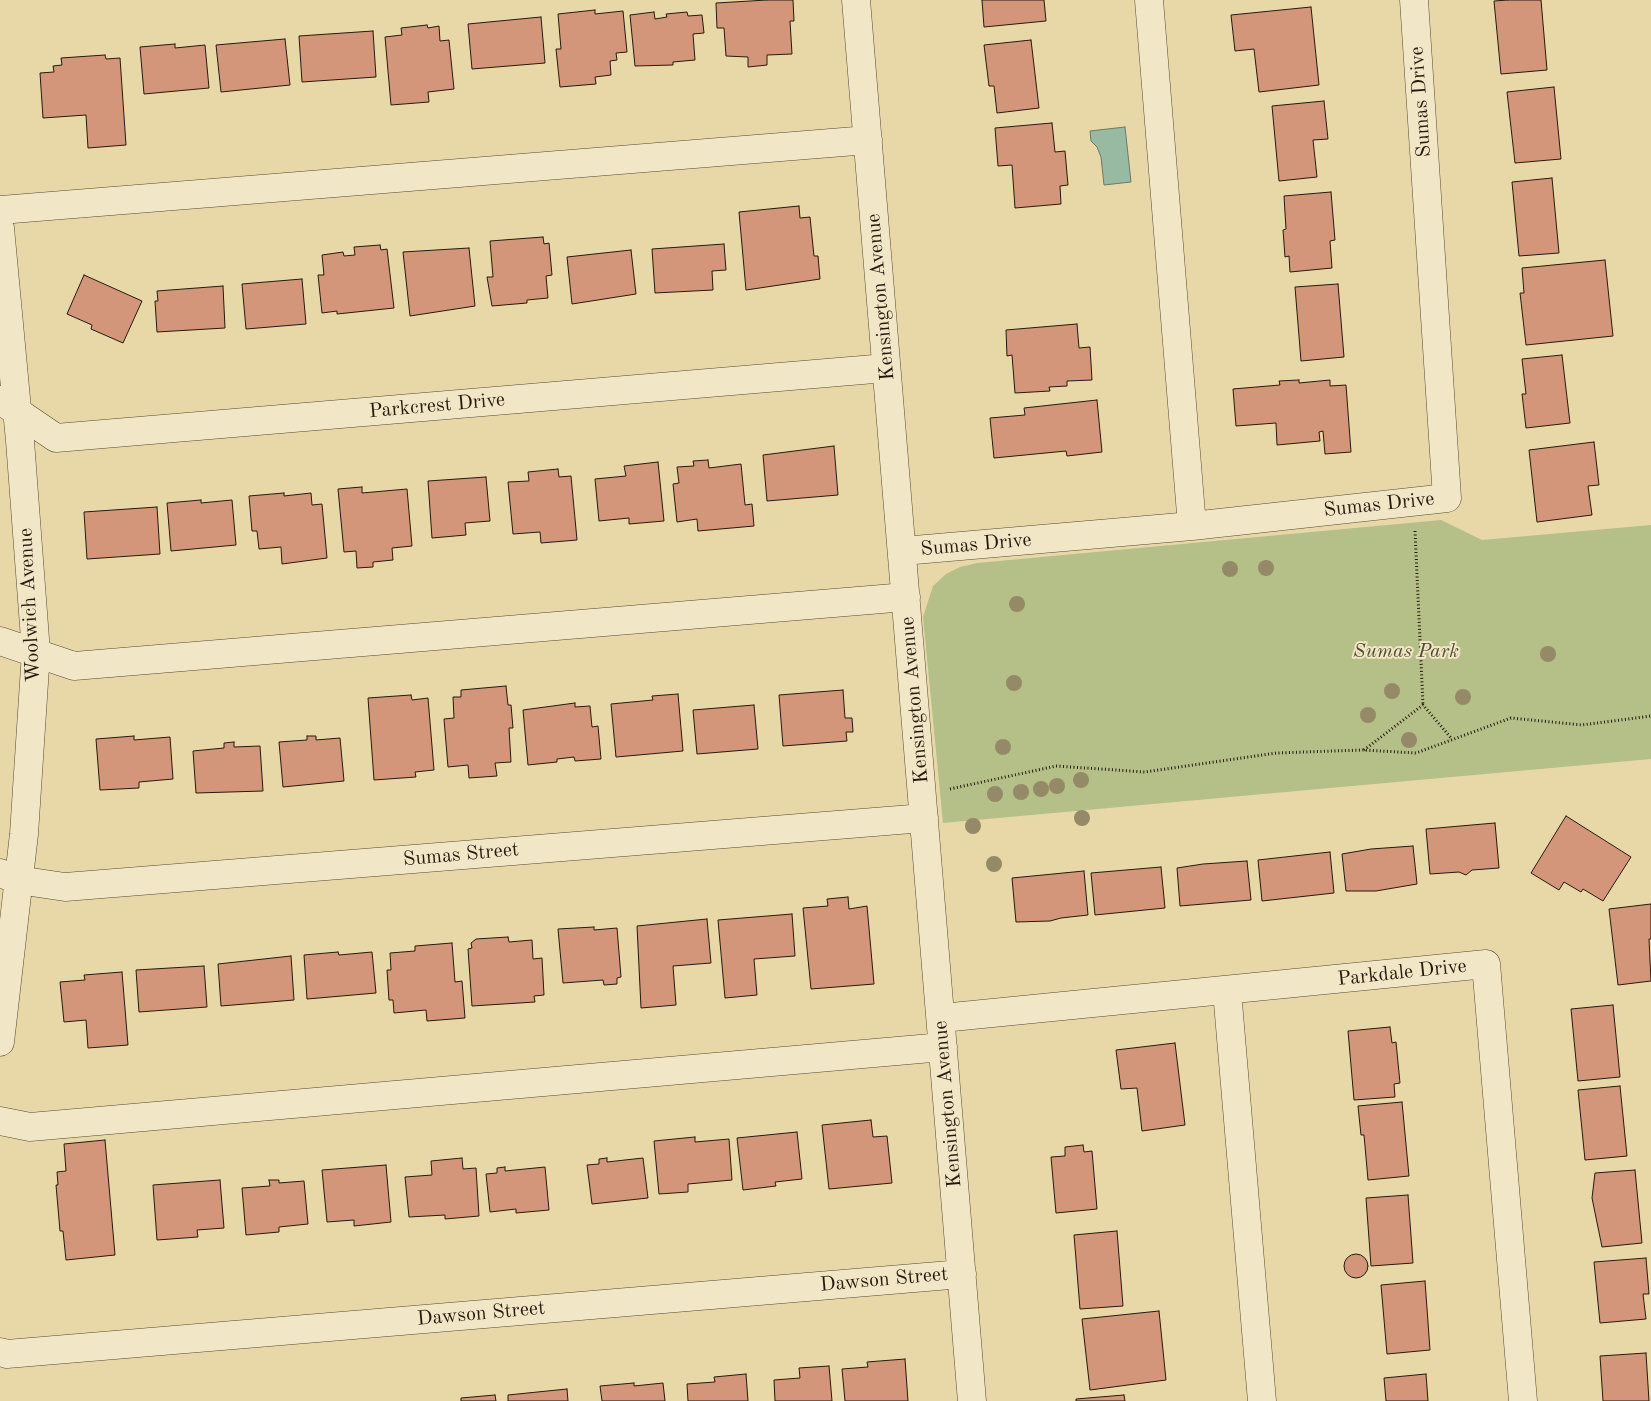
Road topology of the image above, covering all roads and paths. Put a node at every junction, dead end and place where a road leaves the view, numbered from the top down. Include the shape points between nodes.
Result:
1 (856, 0) edge
2 (1149, 0) edge
3 (1414, 0) edge
4 (868, 140) junction
5 (0, 210) edge
6 (0, 228) edge
7 (886, 368) junction
8 (8, 404) edge
9 (1192, 526) junction
10 (1414, 527) dead end
11 (903, 551) junction
12 (906, 597) junction
13 (0, 641) edge
14 (36, 652) junction
15 (1424, 705) junction
16 (1651, 716) edge
17 (1452, 739) junction
18 (1363, 750) junction
19 (942, 791) dead end
20 (924, 818) junction
21 (9, 876) edge
22 (1227, 991) junction
23 (942, 1018) junction
24 (0, 1042) edge
25 (943, 1047) junction
26 (0, 1121) edge
27 (962, 1274) junction
28 (0, 1352) edge
29 (972, 1401) edge
30 (1262, 1401) edge
31 (1523, 1401) edge

1 - 4 street, Kensington Avenue
2 - 9 street
3 - 9 street, Sumas Drive via 1447,498
4 - 5 street
4 - 7 street, Kensington Avenue
6 - 8 street, Woolwich Avenue
7 - 8 street, Parkcrest Drive via 56,438
7 - 11 street, Kensington Avenue
8 - 14 street, Woolwich Avenue
9 - 11 street, Sumas Drive
10 - 15 path
11 - 12 street, Kensington Avenue
12 - 14 street via 74,666
12 - 20 street, Kensington Avenue
13 - 14 street
14 - 21 street, Woolwich Avenue via 24,834
15 - 17 path
15 - 18 path
16 - 17 path via 1582,725 1511,718
17 - 18 path via 1416,753
18 - 19 path via 1276,753 1145,772 1056,766
20 - 21 street, Sumas Street via 65,887
20 - 23 street, Kensington Avenue
21 - 24 street, Woolwich Avenue
22 - 23 street, Parkdale Drive
22 - 30 street
22 - 31 street, Parkdale Drive via 1486,964
23 - 25 street, Kensington Avenue
25 - 26 street via 30,1127
25 - 27 street, Kensington Avenue
27 - 28 street, Dawson Street
27 - 29 street, Kensington Avenue

